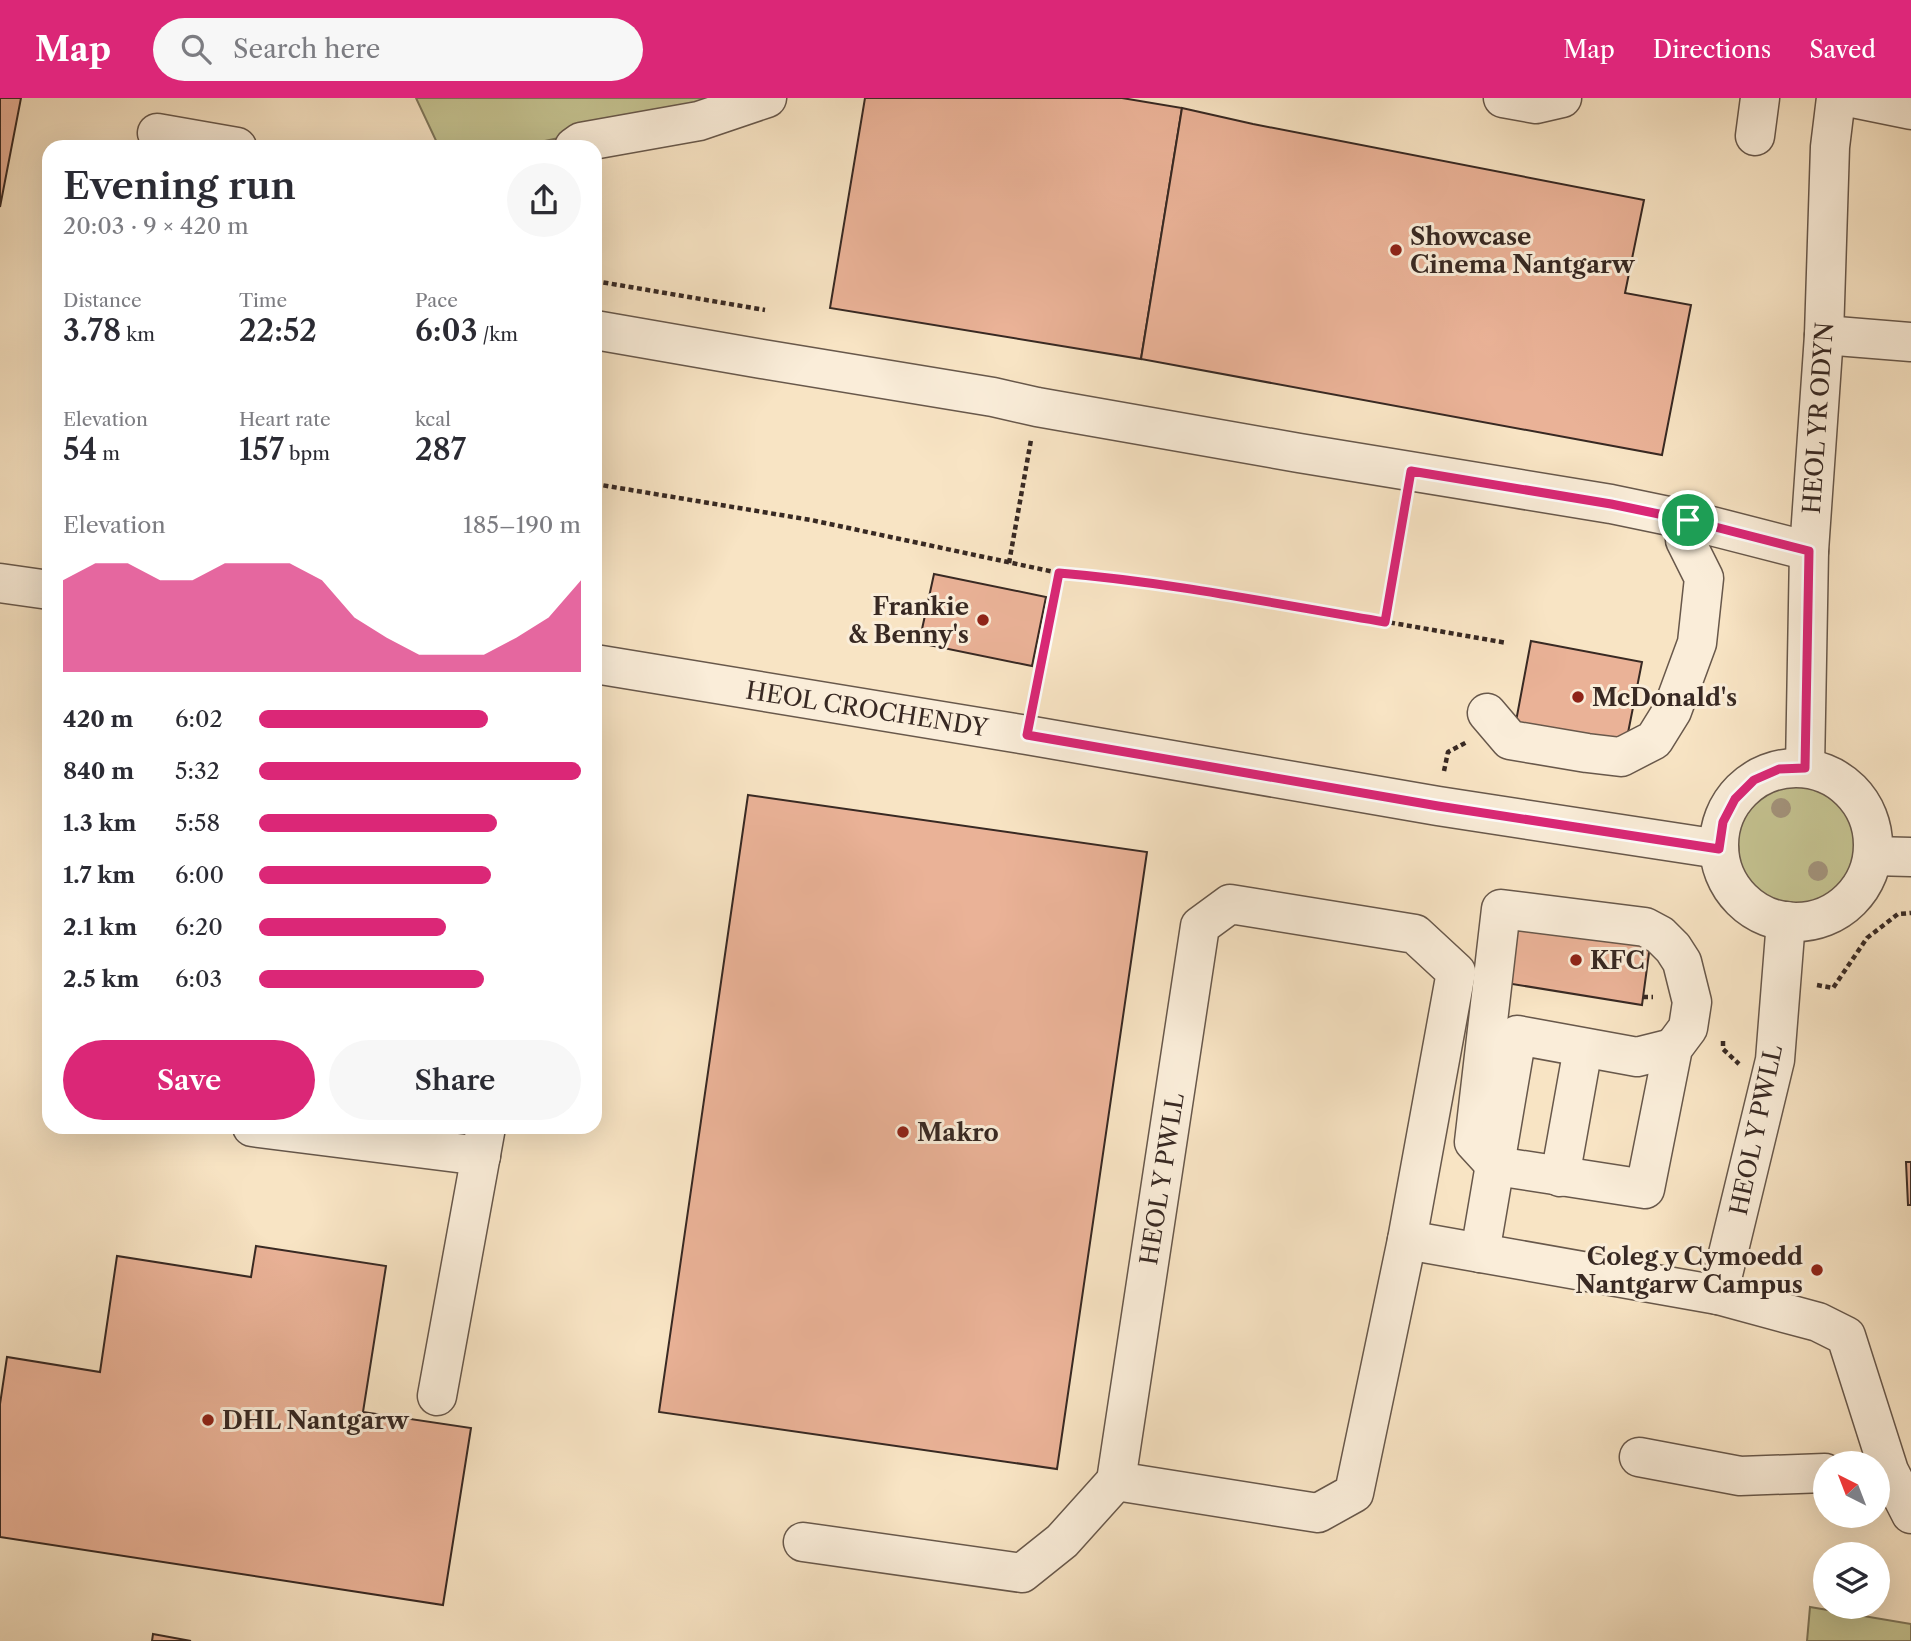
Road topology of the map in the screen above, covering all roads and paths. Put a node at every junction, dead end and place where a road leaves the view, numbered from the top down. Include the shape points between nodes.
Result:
1 (767, 98) edge
2 (1503, 98) edge
3 (1562, 98) edge
4 (1760, 98) edge
5 (1836, 98) edge
6 (1852, 98) edge
7 (1911, 110) edge
8 (158, 133) dead end
9 (1755, 136) dead end
10 (198, 140) edge
11 (592, 140) edge
12 (602, 282) edge
13 (765, 310) dead end
14 (602, 331) edge
15 (1824, 335) junction
16 (1911, 342) edge
17 (1037, 407) junction
18 (1411, 471) junction
19 (602, 485) edge
20 (1688, 520) junction
21 (1809, 551) junction
22 (1009, 563) junction
23 (1059, 573) junction
24 (0, 583) edge
25 (42, 589) edge
26 (1385, 622) junction
27 (1507, 643) dead end
28 (602, 665) edge
29 (1491, 720) joint
30 (1027, 735) junction
31 (1805, 768) junction
32 (1438, 806) junction
33 (1719, 849) junction
34 (1873, 856) junction
35 (1911, 857) edge
36 (1911, 914) edge
37 (1786, 921) junction
38 (1781, 979) junction
39 (1723, 1037) dead end
40 (1583, 1048) junction
41 (1673, 1048) junction
42 (1767, 1091) junction
43 (360, 1134) edge
44 (483, 1142) edge
45 (1496, 1166) junction
46 (1560, 1177) junction
47 (1407, 1240) junction
48 (1480, 1253) junction
49 (1718, 1295) junction
50 (437, 1396) dead end
51 (1878, 1451) edge
52 (1639, 1457) dead end
53 (1813, 1473) edge
54 (1116, 1481) junction
55 (1890, 1482) edge
56 (1911, 1514) edge
57 (803, 1542) dead end

1 - 11 street via 699,121
2 - 3 street via 1536,104
4 - 9 street
5 - 15 street, HEOL YR ODYN via 1830,147
6 - 7 street
8 - 10 street
12 - 13 path
14 - 17 street
15 - 16 street
15 - 21 street, HEOL YR ODYN
17 - 18 street
17 - 22 path
18 - 20 street
18 - 26 path
19 - 22 path via 811,520
20 - 21 street
20 - 29 street via 1685,540 1704,578 1697,643 1672,711 1654,740 1621,757 1510,740
21 - 31 street, HEOL YR ODYN
22 - 23 path
23 - 26 path via 1199,589
23 - 30 path
24 - 25 street
26 - 27 path
28 - 30 street, HEOL CROCHENDY
29 - 32 path via 1448,752
30 - 32 street, HEOL CROCHENDY
31 - 33 street via 1779,769 1754,780 1735,799 1723,822
31 - 34 street via 1831,776 1865,809 1873,832
32 - 33 street, HEOL CROCHENDY
33 - 37 street via 1725,875 1739,897 1760,913
34 - 35 street
34 - 37 street via 1866,879 1833,913 1810,921
36 - 38 path via 1898,914 1867,938 1833,988
37 - 38 street, HEOL Y PWLL
38 - 42 street, HEOL Y PWLL via 1775,1060
39 - 42 path via 1723,1049
40 - 41 street via 1637,1057
40 - 45 street via 1517,1035
40 - 46 street
41 - 45 street via 1688,1028 1691,998 1682,962 1660,935 1645,927 1501,909 1474,1142
41 - 46 street via 1645,1189
42 - 49 street, HEOL Y PWLL
43 - 44 street
44 - 50 street
45 - 46 street
45 - 48 street
47 - 48 street
47 - 54 street, HEOL Y PWLL via 1354,1493 1318,1513
47 - 54 street, HEOL Y PWLL via 1456,972 1415,934 1230,904 1200,926
48 - 49 street
49 - 51 street via 1818,1322 1846,1336
52 - 53 street via 1740,1476
54 - 57 street via 1062,1541 1022,1573
55 - 56 street

